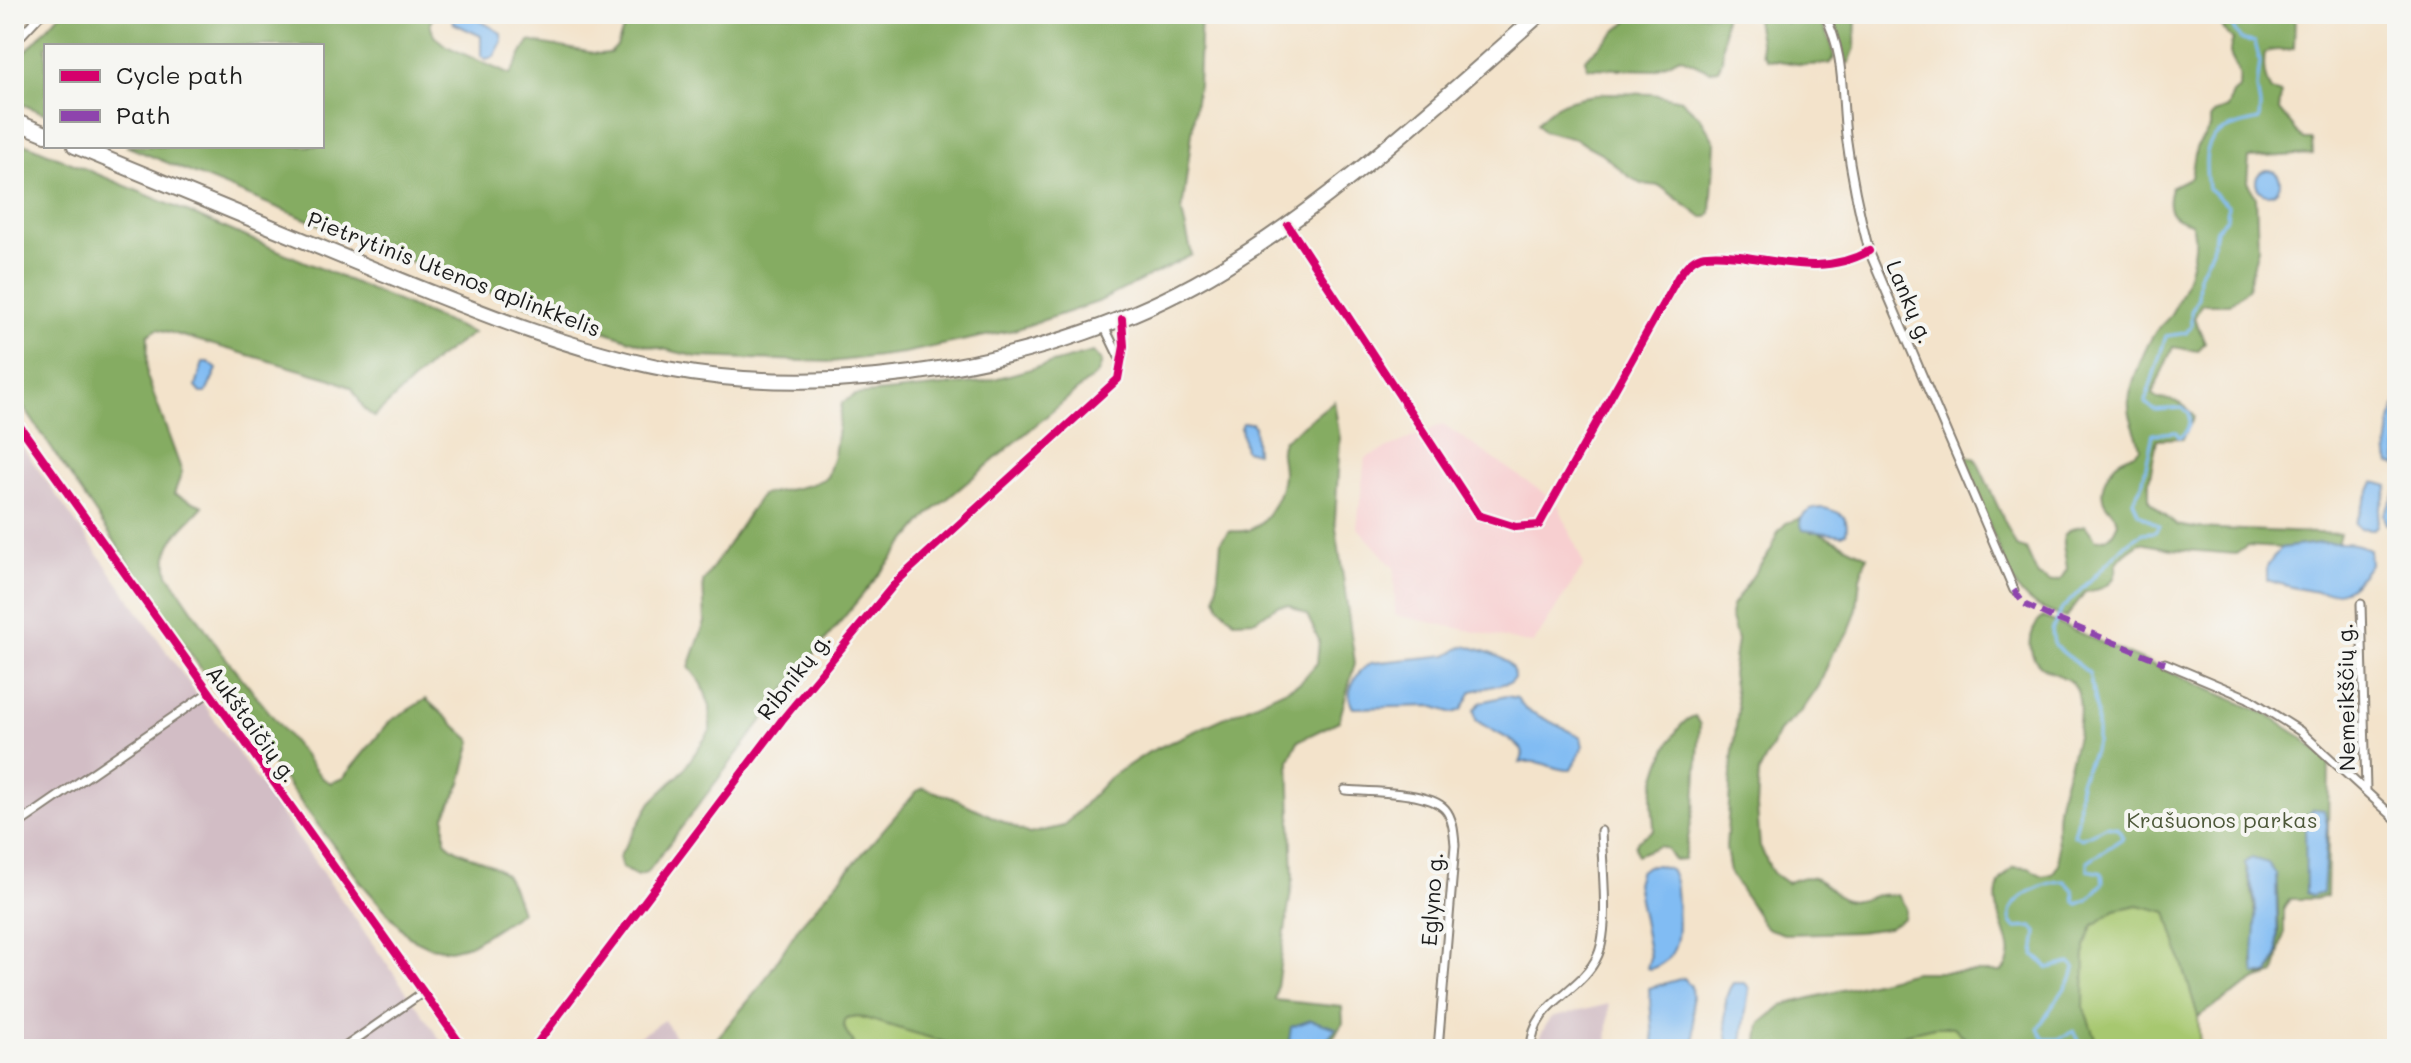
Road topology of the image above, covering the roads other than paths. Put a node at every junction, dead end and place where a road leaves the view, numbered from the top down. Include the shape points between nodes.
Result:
1 (41, 14) edge
2 (1540, 14) edge
3 (1824, 14) edge
4 (14, 43) edge
5 (14, 121) edge
6 (44, 133) edge
7 (80, 148) edge
8 (1288, 225) junction
9 (1869, 251) junction
10 (1122, 319) junction
11 (1104, 326) junction
12 (1122, 363) junction
13 (14, 418) edge
14 (2014, 590) dead end
15 (2361, 604) dead end
16 (2165, 663) dead end
17 (208, 693) junction
18 (1345, 790) dead end
19 (2366, 790) junction
20 (2397, 820) edge
21 (14, 827) edge
22 (1601, 831) dead end
23 (422, 993) junction
24 (342, 1049) edge
25 (464, 1049) edge
26 (533, 1049) edge
27 (1438, 1049) edge
28 (1531, 1049) edge

1 - 4 street
2 - 8 highway, Pietrytinis Utenos aplinkkelis
3 - 9 street, Lankų g. via 1839,51 1848,148
5 - 6 highway
7 - 11 highway, Pietrytinis Utenos aplinkkelis via 499,320 602,354 672,370 756,379 888,375 999,357
8 - 9 street via 1478,515 1516,527 1539,525 1689,263 1718,254 1825,266
8 - 10 highway, Pietrytinis Utenos aplinkkelis via 1205,278
9 - 14 street, Lankų g.
10 - 11 highway, Pietrytinis Utenos aplinkkelis
10 - 12 street
11 - 12 street
12 - 26 street, Ribnikų g. via 1110,388 936,544 863,620
13 - 17 street, Aukštaičių g.
15 - 19 street, Nemeikščių g.
16 - 19 street via 2248,698 2287,722
17 - 21 street
17 - 23 street, Aukštaičių g.
18 - 27 street, Eglyno g. via 1427,798 1444,808 1453,824
19 - 20 street
22 - 28 street via 1599,954 1534,1025
23 - 24 street
23 - 25 street, Aukštaičių g.

